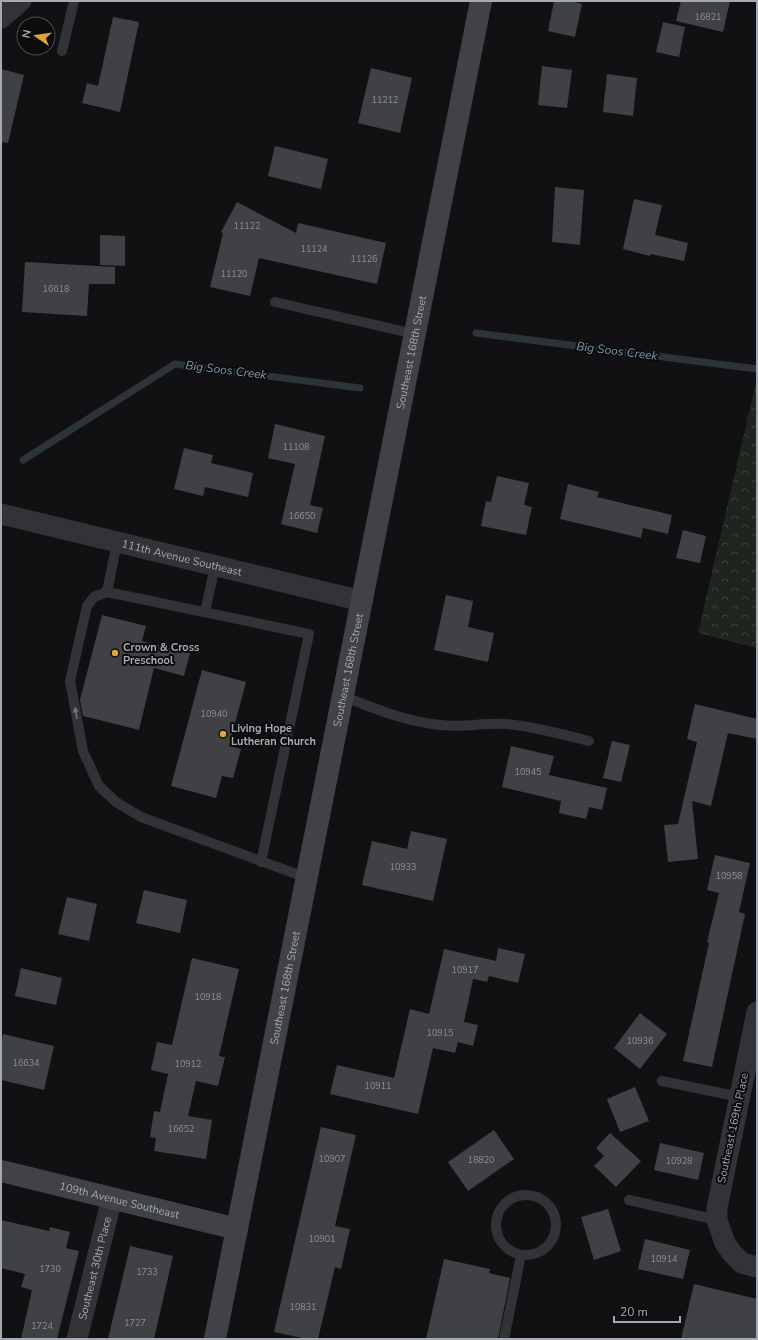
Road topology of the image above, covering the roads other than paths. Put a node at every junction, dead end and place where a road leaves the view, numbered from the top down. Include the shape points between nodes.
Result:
1 (21, 1) edge
2 (74, 1) edge
3 (481, 1) edge
4 (1, 18) edge
5 (62, 51) dead end
6 (275, 302) dead end
7 (415, 334) junction
8 (1, 514) edge
9 (118, 542) junction
10 (215, 566) junction
11 (107, 592) junction
12 (362, 601) junction
13 (205, 612) junction
14 (343, 696) junction
15 (589, 740) dead end
16 (261, 862) junction
17 (307, 878) junction
18 (757, 1012) edge
19 (662, 1081) dead end
20 (740, 1097) junction
21 (1, 1171) edge
22 (112, 1198) junction
23 (629, 1200) dead end
24 (717, 1220) junction
25 (237, 1229) junction
26 (521, 1255) junction
27 (757, 1267) edge
28 (77, 1339) edge
29 (215, 1339) edge
30 (504, 1339) edge

1 - 4 street
2 - 5 lane
3 - 7 street, Southeast 168th Street
6 - 7 lane
7 - 12 street, Southeast 168th Street
8 - 9 street, 111th Avenue Southeast
9 - 10 street, 111th Avenue Southeast
9 - 11 lane
10 - 12 street, 111th Avenue Southeast
10 - 13 lane
11 - 13 lane
16 -> 11 lane via 141,817 116,802 99,786 83,751 70,681 87,606 94,597
12 - 14 street, Southeast 168th Street
13 - 16 lane via 309,634
14 - 15 lane via 382,712 442,726 507,724
14 - 17 street, Southeast 168th Street
16 - 17 lane
17 - 25 street, Southeast 168th Street
18 - 20 street, Southeast 169th Place
19 - 20 lane
20 - 24 street, Southeast 169th Place via 717,1208
21 - 22 street, 109th Avenue Southeast
22 - 25 street, 109th Avenue Southeast
22 - 28 street, Southeast 30th Place
23 - 24 lane
24 - 27 street via 725,1243 732,1253 742,1263
25 - 29 street, Southeast 168th Street
26 - 26 lane via 543,1250 552,1241 556,1230 556,1218 551,1207 542,1199 531,1195 519,1195 508,1200 500,1209 496,1220 496,1232 501,1242
26 - 30 lane

